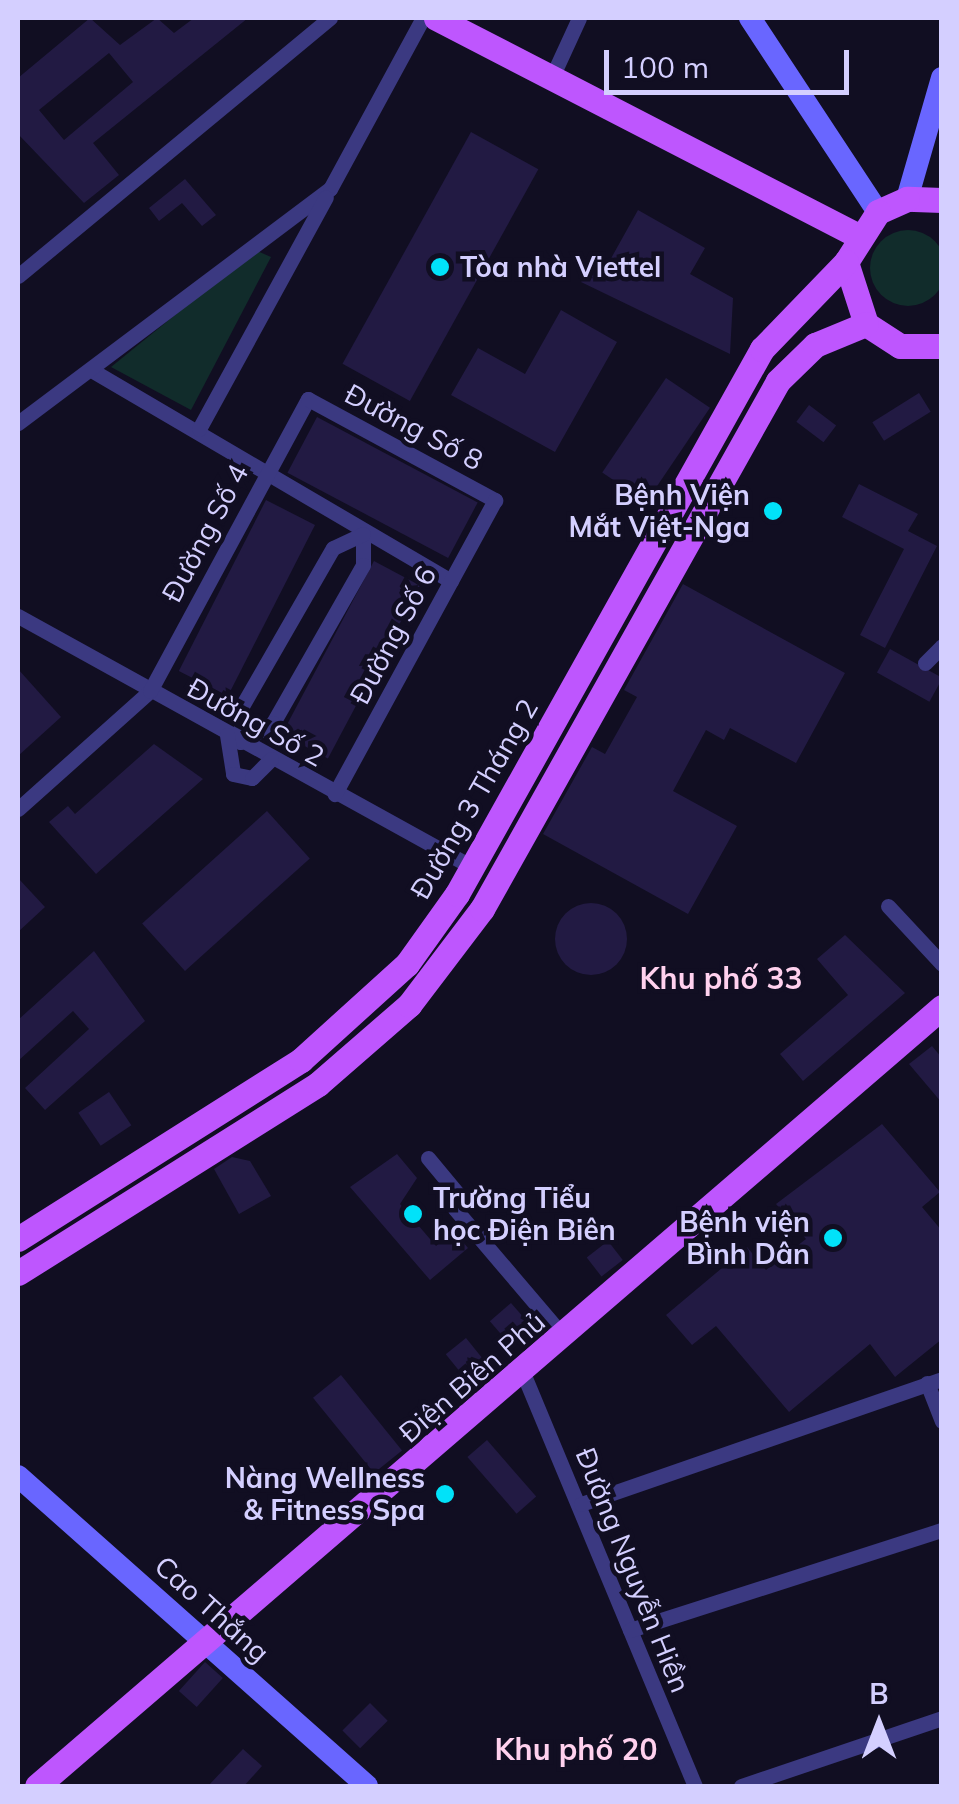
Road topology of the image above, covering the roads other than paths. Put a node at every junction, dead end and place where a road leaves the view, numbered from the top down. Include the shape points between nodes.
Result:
1 (330, 18) edge
2 (423, 18) edge
3 (436, 18) edge
4 (578, 18) edge
5 (750, 18) edge
6 (942, 78) edge
7 (551, 80) junction
8 (330, 189) junction
9 (907, 199) junction
10 (942, 200) edge
11 (878, 212) junction
12 (856, 235) junction
13 (846, 262) junction
14 (18, 276) edge
15 (866, 324) junction
16 (941, 347) edge
17 (93, 371) junction
18 (308, 399) joint
19 (18, 423) edge
20 (199, 429) junction
21 (266, 472) junction
22 (495, 500) joint
23 (363, 534) junction
24 (451, 580) junction
25 (18, 618) edge
26 (942, 646) edge
27 (925, 663) dead end
28 (150, 691) junction
29 (233, 738) junction
30 (271, 759) junction
31 (336, 794) junction
32 (18, 809) edge
33 (472, 867) junction
34 (888, 906) dead end
35 (942, 964) edge
36 (942, 1007) edge
37 (428, 1158) dead end
38 (18, 1239) edge
39 (18, 1274) edge
40 (564, 1337) junction
41 (523, 1373) junction
42 (934, 1381) edge
43 (942, 1421) edge
44 (18, 1476) edge
45 (582, 1504) junction
46 (942, 1530) edge
47 (630, 1630) junction
48 (205, 1644) junction
49 (942, 1718) edge
50 (38, 1786) edge
51 (366, 1786) edge
52 (695, 1786) edge
53 (741, 1786) edge

1 - 14 street
2 - 8 street
3 - 7 main road
4 - 7 street
5 - 11 main road
6 - 9 main road
7 - 12 main road
8 - 17 street
8 - 20 street
9 - 10 main road
9 - 11 main road
11 - 12 main road
12 - 13 main road
13 - 15 main road
13 - 33 main road, Đường 3 Tháng 2 via 762,349
15 - 16 main road via 900,346
15 - 39 main road via 815,345 778,381 482,908 409,1005 318,1084
17 - 19 street
17 - 20 street
18 - 21 street, Đường Số 4
18 - 22 street, Đường Số 8
20 - 21 street
21 - 23 street
21 - 28 street, Đường Số 4
22 - 24 street, Đường Số 6
23 - 24 street
23 - 29 street via 333,548 242,706
23 - 29 street via 364,565 273,723
24 - 31 street, Đường Số 6
25 - 28 street, Đường Số 2
26 - 27 street
28 - 29 street, Đường Số 2
28 - 32 street
29 - 30 street, Đường Số 2
29 - 30 street via 232,774 252,778
30 - 31 street, Đường Số 2
31 - 33 street, Đường Số 2
33 - 38 main road, Đường 3 Tháng 2 via 407,964 324,1043
34 - 35 street
36 - 40 main road, Điện Biên Phủ
37 - 40 street via 462,1200 455,1209
40 - 41 main road, Điện Biên Phủ
41 - 45 street, Đường Nguyễn Hiền
41 - 48 main road, Điện Biên Phủ
42 - 43 street
42 - 45 street
44 - 48 main road, Cao Thắng
45 - 47 street, Đường Nguyễn Hiền
46 - 47 street
47 - 52 street, Đường Nguyễn Hiền
48 - 50 main road, Điện Biên Phủ
48 - 51 main road, Cao Thắng
49 - 53 street

